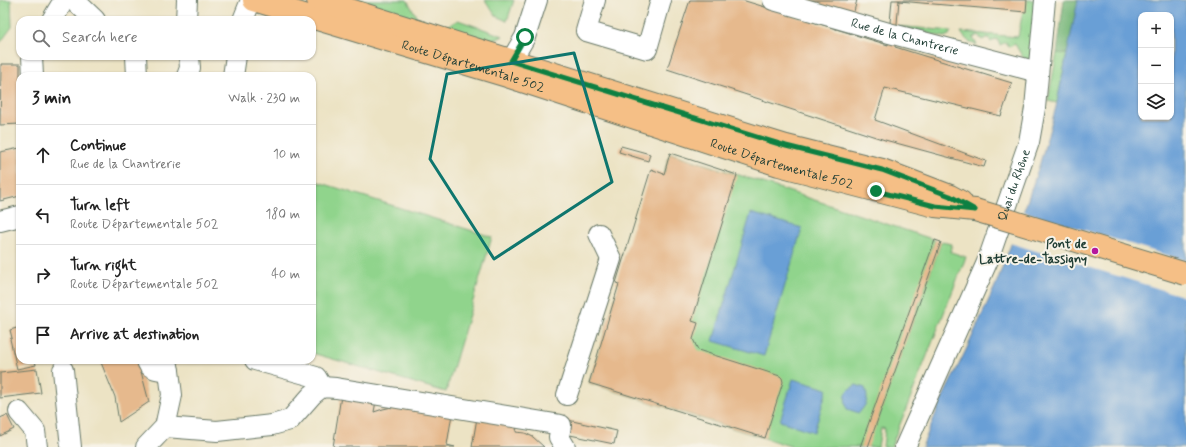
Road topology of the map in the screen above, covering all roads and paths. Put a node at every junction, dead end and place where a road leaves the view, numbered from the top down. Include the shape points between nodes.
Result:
1 (64, 0) edge
2 (74, 0) edge
3 (187, 0) edge
4 (252, 0) edge
5 (285, 0) edge
6 (318, 0) edge
7 (537, 0) edge
8 (595, 0) edge
9 (661, 0) edge
10 (773, 0) edge
11 (1045, 0) edge
12 (54, 16) edge
13 (91, 16) edge
14 (186, 16) edge
15 (245, 16) edge
16 (306, 16) edge
17 (316, 19) edge
18 (404, 27) junction
19 (32, 60) edge
20 (136, 60) edge
21 (189, 60) edge
22 (235, 60) edge
23 (511, 61) junction
24 (33, 72) edge
25 (137, 72) edge
26 (188, 72) edge
27 (234, 72) edge
28 (1038, 72) junction
29 (975, 210) junction
30 (16, 217) edge
31 (0, 221) edge
32 (599, 234) dead end
33 (1186, 274) edge
34 (148, 364) edge
35 (270, 364) edge
36 (168, 366) edge
37 (63, 370) dead end
38 (322, 387) junction
39 (567, 395) dead end
40 (19, 412) dead end
41 (165, 427) junction
42 (37, 447) edge
43 (71, 447) edge
44 (146, 447) edge
45 (565, 447) edge
46 (905, 447) edge

1 - 12 street
2 - 13 street
3 - 14 street
4 - 15 street
4 - 16 main road, Route Départementale 502
5 - 18 street via 361,23
6 - 18 main road, Route Départementale 502
7 - 23 street via 525,37
8 - 9 street via 586,31 647,50
10 - 28 street, Rue de la Chantrerie
11 - 28 street, Quai du Rhône
17 - 29 main road, Route Départementale 502 via 507,76 779,165 935,206
18 - 23 main road, Route Départementale 502
19 - 24 street
20 - 25 street
21 - 26 street
22 - 27 street
23 - 29 main road, Route Départementale 502 via 786,146 882,170 950,196
28 - 46 street, Quai du Rhône via 1035,108 1028,142 988,260
29 - 33 main road, bridge
30 - 31 street
32 - 39 street via 611,259
34 - 36 street via 151,367
35 - 38 street via 316,377
36 - 41 street via 172,395
37 - 43 street
38 - 41 street via 312,394 290,420 272,425 217,431
38 - 45 street via 561,425 559,437
40 - 42 street via 35,431
41 - 44 street

